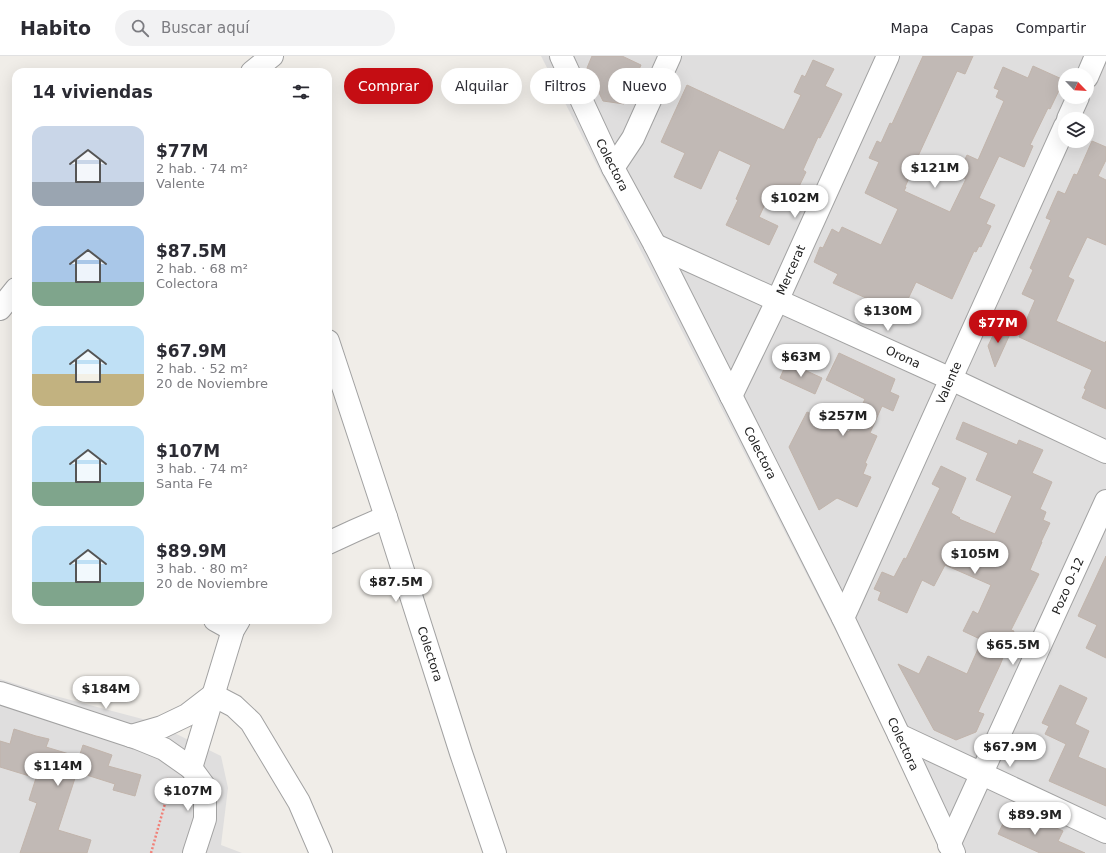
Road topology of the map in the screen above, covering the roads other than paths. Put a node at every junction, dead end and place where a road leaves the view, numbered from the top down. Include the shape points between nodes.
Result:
1 (272, 56) edge
2 (561, 56) edge
3 (670, 56) edge
4 (888, 56) edge
5 (1096, 56) edge
6 (257, 68) edge
7 (1091, 68) edge
8 (1058, 142) edge
9 (613, 168) junction
10 (655, 245) junction
11 (12, 294) edge
12 (778, 300) junction
13 (0, 309) edge
14 (332, 354) edge
15 (951, 379) junction
16 (731, 396) junction
17 (1106, 452) edge
18 (1106, 501) edge
19 (386, 517) junction
20 (332, 541) edge
21 (843, 618) junction
22 (229, 624) edge
23 (0, 692) edge
24 (213, 695) junction
25 (131, 736) junction
26 (899, 736) junction
27 (191, 768) junction
28 (982, 774) junction
29 (1106, 832) edge
30 (952, 849) edge
31 (194, 853) edge
32 (320, 853) edge
33 (495, 853) edge

1 - 6 street
2 - 9 street, Colectora
3 - 9 street via 633,138
4 - 12 street, Mercerat
5 - 7 street
8 - 15 street, Valente
9 - 10 street, Colectora
10 - 12 street, Orona
10 - 16 street, Colectora
11 - 13 street
12 - 15 street, Orona
12 - 16 street, Mercerat
14 - 19 street, Colectora
15 - 17 street, Orona
15 - 21 street, Valente
16 - 21 street, Colectora
18 - 28 street, Pozo O-12
19 - 20 street
19 - 33 street, Colectora
21 - 26 street, Colectora
22 - 24 street
23 - 25 street
24 - 25 street via 187,715 162,727
24 - 27 street
24 - 32 street via 234,706 251,722 299,802
25 - 27 street via 164,748
26 - 28 street
26 - 30 street, Colectora
27 - 31 street via 205,787 205,819
28 - 29 street
28 - 30 street, Pozo O-12

